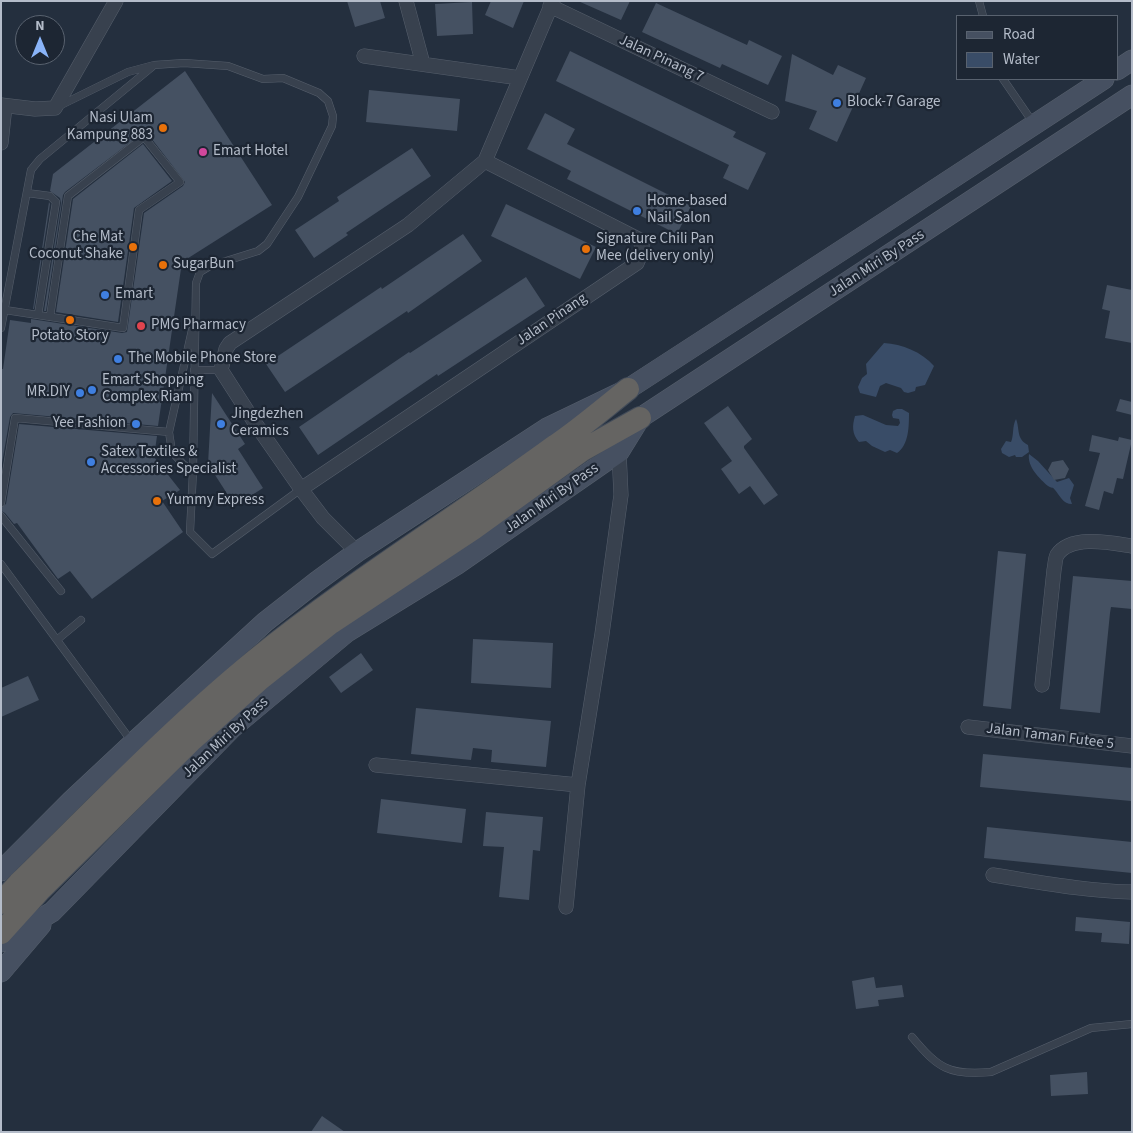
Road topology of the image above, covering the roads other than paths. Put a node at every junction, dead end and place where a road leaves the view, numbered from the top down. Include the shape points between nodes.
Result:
1 (116, 1) edge
2 (406, 1) edge
3 (979, 1) edge
4 (551, 4) edge
5 (983, 15) edge
6 (364, 56) dead end
7 (1132, 60) edge
8 (423, 64) junction
9 (154, 65) junction
10 (1118, 69) edge
11 (520, 78) junction
12 (1004, 80) edge
13 (1102, 80) edge
14 (1132, 95) edge
15 (3, 106) edge
16 (55, 108) junction
17 (772, 112) dead end
18 (1034, 124) junction
19 (1, 143) edge
20 (485, 161) junction
21 (27, 193) junction
22 (4, 310) junction
23 (38, 315) junction
24 (196, 315) junction
25 (2, 318) edge
26 (50, 318) junction
27 (1, 328) edge
28 (194, 370) junction
29 (220, 370) junction
30 (628, 389) junction
31 (640, 418) junction
32 (168, 432) junction
33 (619, 452) junction
34 (193, 471) junction
35 (302, 489) junction
36 (1, 503) edge
37 (1, 516) edge
38 (1132, 546) edge
39 (358, 552) junction
40 (1, 564) edge
41 (61, 592) dead end
42 (82, 620) dead end
43 (58, 639) junction
44 (1042, 685) dead end
45 (968, 727) dead end
46 (132, 743) junction
47 (1132, 746) edge
48 (376, 765) dead end
49 (578, 785) junction
50 (1, 871) edge
51 (993, 875) dead end
52 (1132, 892) edge
53 (1, 903) edge
54 (566, 907) dead end
55 (52, 912) junction
56 (1, 933) edge
57 (1, 942) edge
58 (1, 972) edge
59 (1132, 1024) edge
60 (912, 1037) dead end

1 - 16 street
2 - 8 street
3 - 5 lane
4 - 11 street
4 - 17 street, Jalan Pinang 7
6 - 8 street
7 - 10 main road
8 - 11 street
9 - 16 lane via 128,72
9 - 21 lane via 40,159 31,170
9 - 24 lane via 228,66 263,79 283,78 319,93 328,101 334,116 298,196 267,244 258,251 200,272 196,283
11 - 20 street
12 - 18 lane
13 - 18 main road, Jalan Miri By Pass
14 - 31 main road, Jalan Miri By Pass
15 - 16 street
15 - 19 street
18 - 30 main road, Jalan Miri By Pass
20 - 29 street via 408,225 230,343
20 - 35 street, Jalan Pinang via 642,241 637,263
21 - 22 lane
21 - 23 lane via 50,196 56,202
22 - 23 lane
22 - 25 lane
23 - 26 lane
24 - 28 lane
24 - 32 lane
25 - 27 lane
26 - 26 lane via 68,196 144,136 180,182 139,210 123,328
28 - 29 lane
28 - 34 lane
29 - 35 street
30 - 39 main road, Jalan Miri By Pass via 547,428
30 - 53 highway via 558,444 365,577 254,661 175,731
31 - 33 main road, Jalan Miri By Pass
31 - 56 highway via 580,451 473,529 331,623 258,681 192,740 39,890
32 - 34 lane via 172,452
32 - 36 lane via 15,418
33 - 49 street via 620,495
33 - 55 main road, Jalan Miri By Pass via 456,566 347,632 232,728
34 - 35 lane via 190,532 212,554
35 - 39 street via 323,518
37 - 41 lane
38 - 44 street via 1099,541 1075,543 1057,556
39 - 46 main road, Jalan Miri By Pass via 265,622
40 - 43 lane
42 - 43 lane
43 - 46 lane
45 - 47 street, Jalan Taman Futee 5
46 - 50 main road, Jalan Miri By Pass
48 - 49 street
49 - 54 street
51 - 52 street via 1077,888
55 - 57 main road, Jalan Miri By Pass
55 - 58 main road
59 - 60 lane via 1091,1028 999,1069 978,1074 948,1069 931,1060

